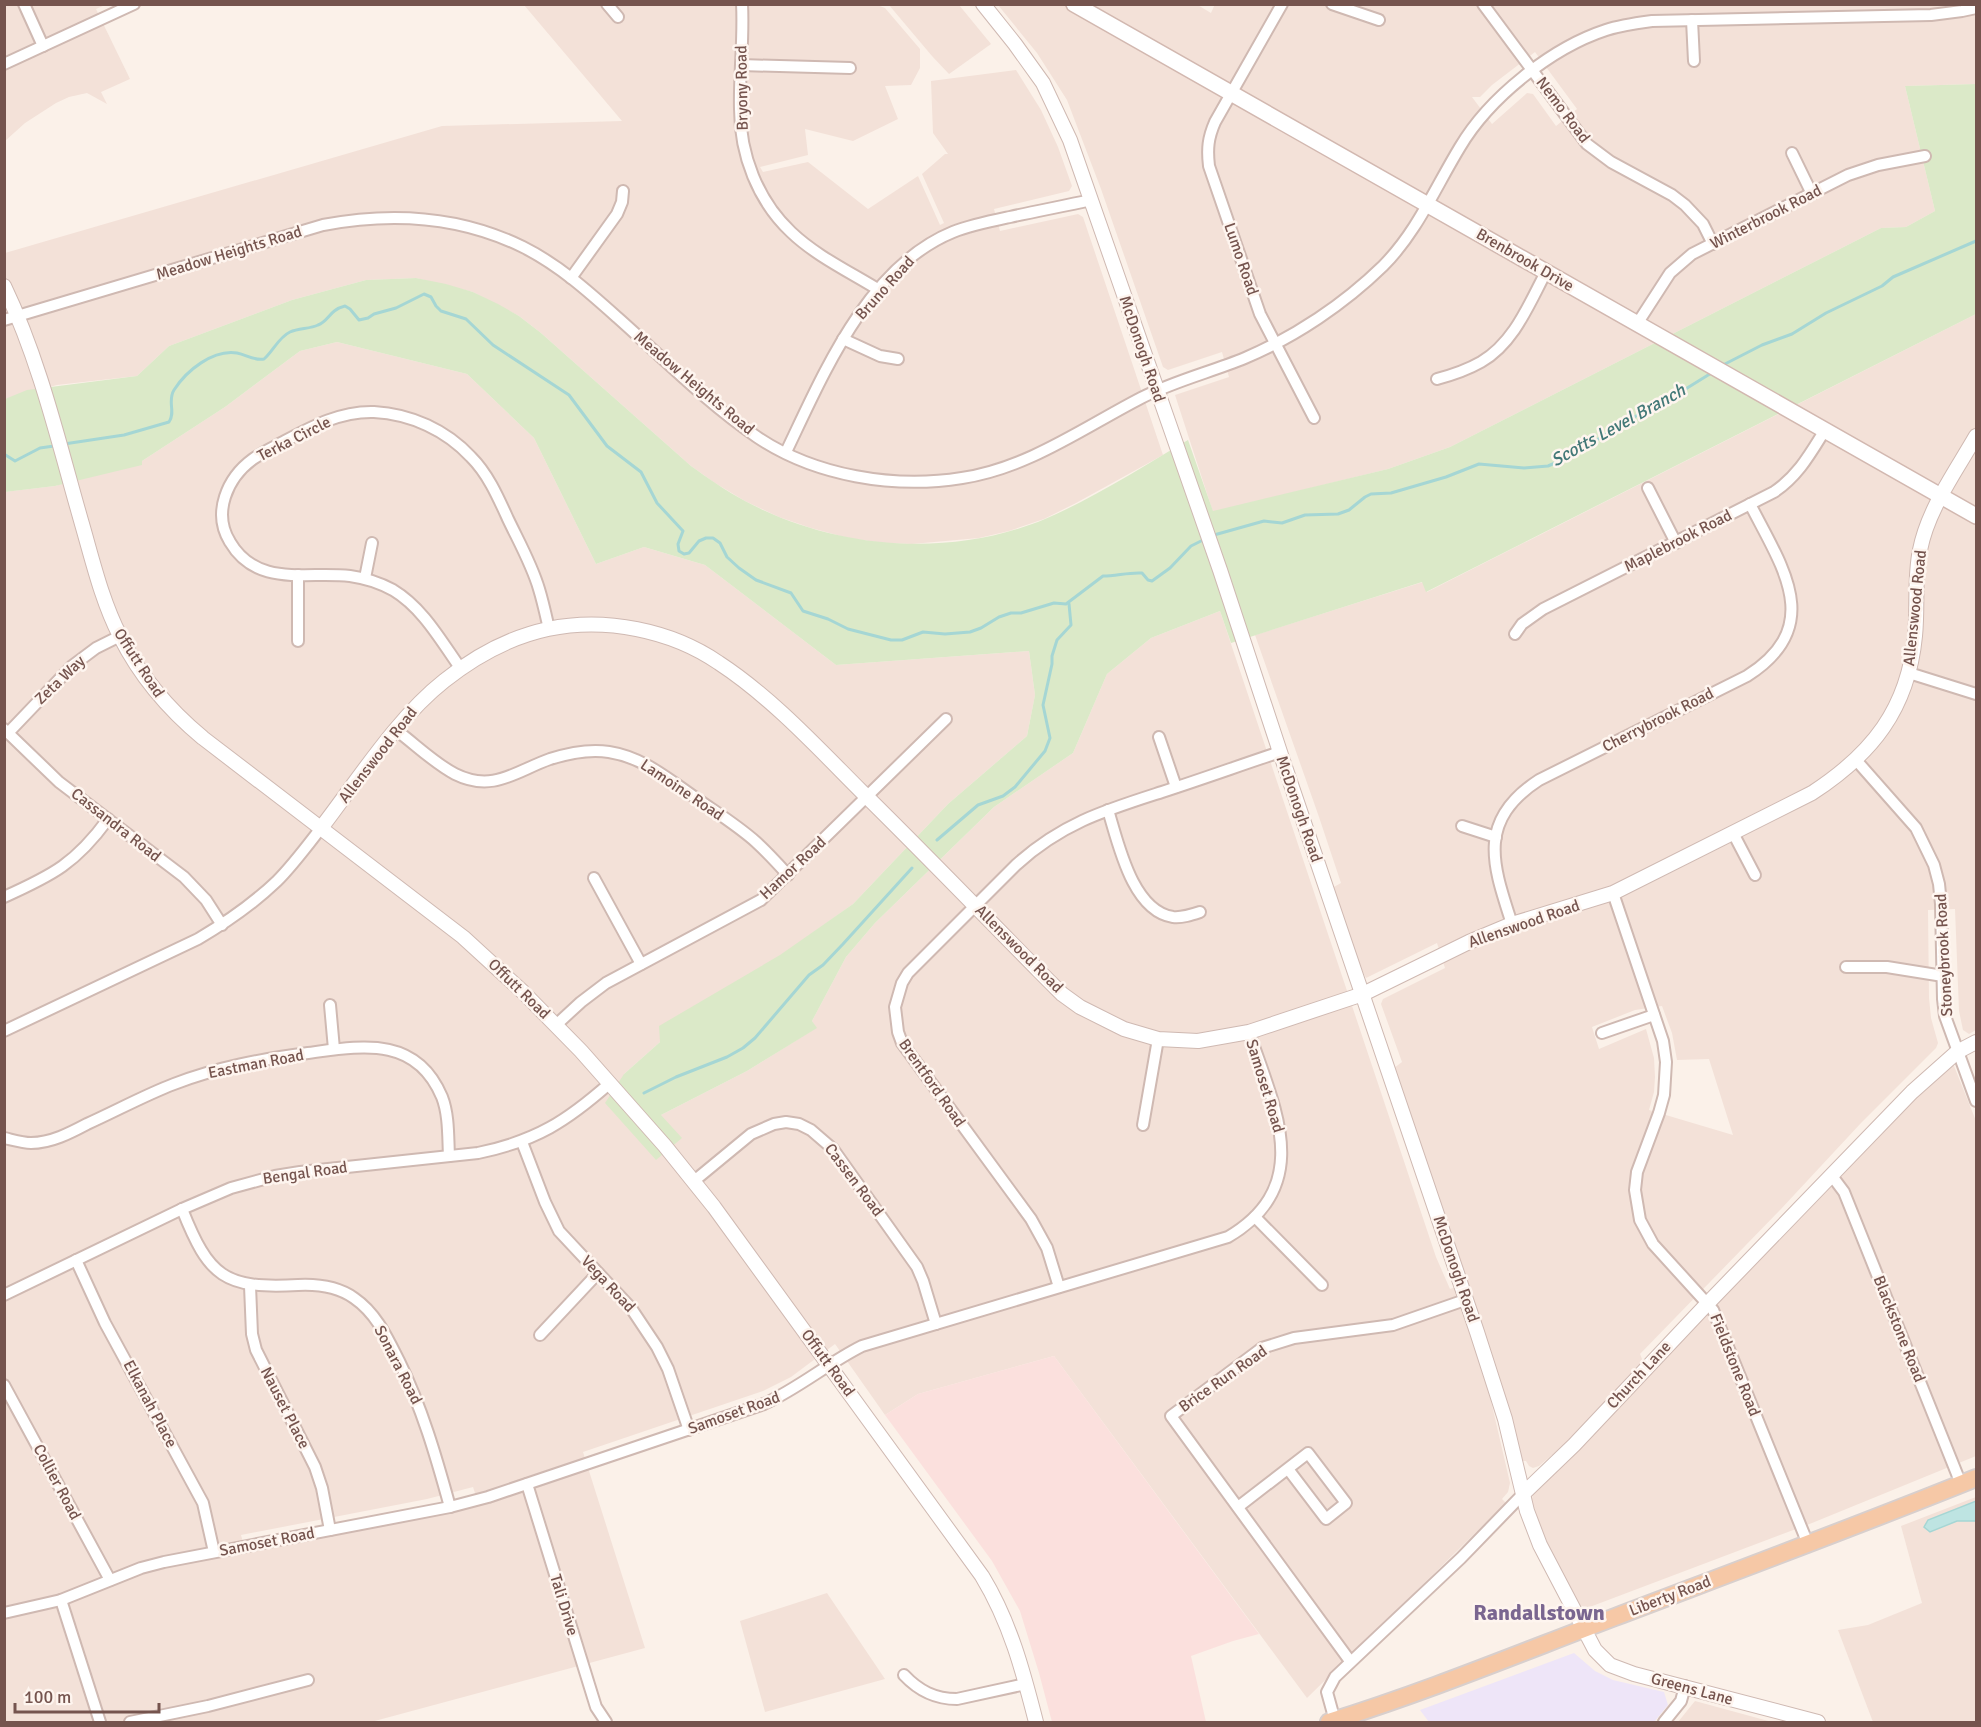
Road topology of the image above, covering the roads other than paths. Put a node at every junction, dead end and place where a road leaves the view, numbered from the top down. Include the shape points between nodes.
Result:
1 (24, 4) edge
2 (134, 4) edge
3 (607, 4) edge
4 (742, 4) edge
5 (983, 4) edge
6 (1074, 4) edge
7 (1282, 4) edge
8 (1332, 4) edge
9 (1483, 4) edge
10 (1977, 8) edge
11 (618, 17) dead end
12 (1379, 20) dead end
13 (1692, 20) junction
14 (43, 46) junction
15 (1694, 61) dead end
16 (4, 64) edge
17 (741, 65) junction
18 (850, 68) dead end
19 (1533, 71) junction
20 (1231, 93) junction
21 (1792, 153) dead end
22 (1926, 156) dead end
23 (623, 191) dead end
24 (1812, 194) junction
25 (1090, 200) junction
26 (1428, 205) junction
27 (1713, 244) junction
28 (1546, 272) junction
29 (571, 278) junction
30 (4, 286) edge
31 (879, 290) junction
32 (18, 315) junction
33 (4, 320) edge
34 (1637, 324) junction
35 (843, 339) junction
36 (1275, 344) junction
37 (898, 359) dead end
38 (1437, 380) dead end
39 (1157, 390) junction
40 (1314, 418) dead end
41 (1825, 430) junction
42 (1977, 436) edge
43 (786, 452) junction
44 (1648, 488) dead end
45 (1942, 496) junction
46 (1750, 504) junction
47 (1977, 516) edge
48 (372, 543) dead end
49 (1676, 543) junction
50 (298, 575) junction
51 (365, 578) junction
52 (549, 629) junction
53 (1515, 634) dead end
54 (120, 636) junction
55 (298, 640) dead end
56 (461, 669) junction
57 (1909, 673) junction
58 (1977, 694) edge
59 (946, 719) dead end
60 (396, 730) junction
61 (6, 731) edge
62 (1159, 737) dead end
63 (1280, 752) junction
64 (1856, 760) junction
65 (1176, 787) junction
66 (868, 797) junction
67 (1108, 810) junction
68 (108, 819) junction
69 (1462, 826) dead end
70 (321, 828) junction
71 (1733, 833) junction
72 (1496, 837) junction
73 (788, 875) junction
74 (1755, 875) dead end
75 (594, 878) dead end
76 (1613, 893) junction
77 (4, 897) edge
78 (975, 905) junction
79 (1200, 912) dead end
80 (1512, 924) junction
81 (222, 925) junction
82 (640, 964) junction
83 (1846, 967) dead end
84 (1943, 976) junction
85 (1363, 993) junction
86 (330, 1005) dead end
87 (1654, 1015) junction
88 (556, 1025) junction
89 (4, 1031) edge
90 (1249, 1032) junction
91 (1602, 1033) dead end
92 (1158, 1039) junction
93 (1977, 1042) edge
94 (334, 1049) junction
95 (1957, 1052) junction
96 (610, 1083) junction
97 (1977, 1101) edge
98 (1143, 1125) dead end
99 (4, 1138) edge
100 (522, 1142) junction
101 (449, 1156) junction
102 (1832, 1176) junction
103 (694, 1181) junction
104 (183, 1209) junction
105 (1256, 1217) junction
106 (76, 1260) junction
107 (598, 1273) junction
108 (1322, 1285) dead end
109 (250, 1286) junction
110 (1059, 1287) junction
111 (4, 1295) edge
112 (1466, 1300) junction
113 (1708, 1303) junction
114 (936, 1324) junction
115 (540, 1335) dead end
116 (830, 1365) junction
117 (4, 1385) edge
118 (689, 1430) junction
119 (1288, 1469) junction
120 (1969, 1481) edge
121 (527, 1484) junction
122 (1523, 1494) junction
123 (450, 1507) junction
124 (1238, 1507) junction
125 (330, 1530) junction
126 (1808, 1544) junction
127 (214, 1552) junction
128 (110, 1580) junction
129 (61, 1600) junction
130 (4, 1613) edge
131 (1583, 1630) junction
132 (1350, 1661) junction
133 (904, 1676) dead end
134 (308, 1680) dead end
135 (1026, 1684) junction
136 (1685, 1686) junction
137 (1332, 1721) edge
138 (100, 1722) edge
139 (130, 1722) edge
140 (606, 1722) edge
141 (1036, 1722) edge
142 (1664, 1722) edge
143 (1818, 1722) edge

1 - 14 street
2 - 14 street
3 - 11 street
4 - 17 street, Bryony Road
5 - 25 street, McDonogh Road via 1043,83 1070,140
6 - 20 main road, Brenbrook Drive
7 - 20 street, Lumo Road
8 - 12 street
9 - 19 street, Nemo Road
10 - 13 street, Meadow Heights Road via 1921,15
13 - 15 street
13 - 19 street, Meadow Heights Road via 1652,21 1608,29 1561,51
14 - 16 street
17 - 18 street
17 - 31 street, Bryony Road via 741,131 762,195 791,232
19 - 26 street, Meadow Heights Road via 1501,96 1476,124
19 - 27 street, Nemo Road via 1587,144 1685,205 1699,219
20 - 26 main road, Brenbrook Drive
20 - 36 street, Lumo Road via 1209,136 1209,166 1250,288
21 - 24 street
22 - 24 street, Winterbrook Road via 1862,170
23 - 29 street via 617,214
24 - 27 street, Winterbrook Road
25 - 31 street, Bruno Road via 954,232 917,253
25 - 39 street, McDonogh Road
26 - 28 main road, Brenbrook Drive
26 - 36 street, Meadow Heights Road via 1397,250 1369,279 1321,316
27 - 34 street, Winterbrook Road via 1692,254 1670,273
28 - 34 main road, Brenbrook Drive
28 - 38 street via 1517,326 1495,352 1482,362
29 - 32 street, Meadow Heights Road via 525,248 477,230 420,218 354,219
29 - 43 street, Meadow Heights Road via 734,419 759,439
30 - 32 street, Offutt Road
31 - 35 street, Bruno Road
32 - 33 street, Meadow Heights Road
32 - 54 street, Offutt Road via 95,571
34 - 41 main road, Brenbrook Drive
35 - 37 street via 880,356
35 - 43 street, Bruno Road
36 - 39 street, Meadow Heights Road
36 - 40 street, Lumo Road
39 - 43 street, Meadow Heights Road via 1020,463 965,478 922,482 869,478 831,470
39 - 63 street, McDonogh Road
41 - 45 main road, Brenbrook Drive
41 - 46 street, Maplebrook Road via 1806,462 1787,483
42 - 45 street, Allenswood Road
44 - 49 street
45 - 47 main road, Brenbrook Drive
45 - 57 street, Allenswood Road via 1920,548
46 - 49 street, Maplebrook Road
46 - 72 street, Cherrybrook Road via 1783,568 1790,592 1788,632 1772,657 1747,676 1532,785 1506,810
48 - 51 street
49 - 53 street, Maplebrook Road via 1543,609
50 - 51 street, Terka Circle
50 - 52 street, Terka Circle via 261,570 238,553 224,530 223,504 233,480 254,459 331,418 372,412 394,415 436,429 455,442 486,475 532,571
50 - 55 street
51 - 56 street, Terka Circle via 392,590 417,609
52 - 56 street, Allenswood Road via 498,647
52 - 66 street, Allenswood Road via 608,626 664,636 692,647 744,681
54 - 61 street, Zeta Way via 72,666
54 - 70 street, Offutt Road via 151,686 187,725
56 - 60 street, Allenswood Road via 410,712
57 - 58 street
57 - 64 street, Allenswood Road via 1885,725
59 - 66 street, Hamor Road
60 - 70 street, Allenswood Road
60 - 73 street, Lamoine Road via 446,769 483,781 509,778 570,754 590,751 627,756 658,771 744,832
61 - 68 street, Cassandra Road via 59,782
62 - 65 street
63 - 65 street, Brentford Road
63 - 85 street, McDonogh Road
64 - 71 street, Allenswood Road via 1812,793
64 - 84 street, Stoneybrook Road via 1916,828 1934,865 1941,904
65 - 67 street, Brentford Road
66 - 73 street, Hamor Road
66 - 78 street, Allenswood Road
67 - 78 street, Brentford Road via 1048,838
67 - 79 street via 1130,877 1143,897 1171,917
68 - 77 street via 67,864
68 - 81 street, Cassandra Road via 196,888
69 - 72 street
70 - 81 street, Allenswood Road via 278,881
70 - 88 street, Offutt Road via 469,943
71 - 74 street
71 - 76 street, Allenswood Road
72 - 80 street, Cherrybrook Road via 1494,865
73 - 82 street, Hamor Road via 761,900
75 - 82 street
76 - 80 street, Allenswood Road
76 - 87 street, Fieldstone Road
78 - 92 street, Allenswood Road via 1054,986 1080,1007 1124,1029
78 - 110 street, Brentford Road via 918,960 905,978 895,1007 898,1032 908,1054 1031,1219 1047,1248
80 - 85 street, Allenswood Road
81 - 89 street, Allenswood Road
82 - 88 street, Hamor Road via 593,992
83 - 84 street via 1887,967
84 - 95 street, Stoneybrook Road via 1945,1016
85 - 90 street, Allenswood Road
85 - 112 street, McDonogh Road
86 - 94 street
87 - 91 street
87 - 113 street, Fieldstone Road via 1663,1041 1666,1078 1659,1113 1637,1172 1636,1204 1653,1244
88 - 96 street, Offutt Road
90 - 92 street, Allenswood Road via 1197,1041
90 - 105 street, Samoset Road via 1278,1118 1282,1150 1276,1185
92 - 98 street
93 - 95 street, Church Lane
94 - 99 street, Eastman Road via 228,1066 172,1084 47,1141 30,1143
94 - 101 street, Eastman Road via 384,1048 399,1052 424,1070 442,1098
95 - 97 street, Stoneybrook Road
95 - 102 street, Church Lane via 1912,1092
96 - 100 street, Bengal Road via 564,1120
96 - 103 street, Offutt Road
100 - 101 street, Bengal Road
100 - 107 street, Vega Road via 559,1231
101 - 104 street, Bengal Road via 275,1176 231,1188
102 - 113 street, Church Lane
102 - 120 street, Blackstone Road via 1844,1192
103 - 114 street, Cassen Road via 762,1128 786,1122 811,1130 833,1149 908,1253 923,1281
103 - 116 street, Offutt Road
104 - 106 street, Bengal Road
104 - 109 street, Sonara Road via 195,1241 213,1266
105 - 108 street
105 - 110 street, Samoset Road via 1241,1230 1210,1244
106 - 111 street, Bengal Road
106 - 127 street, Elkanah Place via 105,1323 203,1503
107 - 115 street
107 - 118 street, Vega Road via 631,1308 657,1347
109 - 123 street, Sonara Road via 327,1286 366,1307 385,1334 421,1410
109 - 125 street, Nauset Place via 256,1350 315,1467
110 - 114 street, Samoset Road
112 - 122 street, McDonogh Road via 1505,1419
112 - 124 street, Brice Run Road via 1394,1325 1294,1338 1262,1348 1171,1416
113 - 122 street, Church Lane
113 - 126 street, Fieldstone Road
114 - 116 street, Samoset Road via 862,1346
116 - 118 street, Samoset Road via 764,1404
116 - 135 street, Offutt Road via 986,1583 1009,1627
117 - 128 street, Collier Road
118 - 121 street, Samoset Road
119 - 119 street via 1308,1454 1346,1503 1326,1519
119 - 124 street
120 - 126 main road, Liberty Road
121 - 123 street, Samoset Road
121 - 140 street, Tali Drive via 596,1707
122 - 131 street, McDonogh Road via 1535,1535
122 - 132 street, Church Lane
123 - 125 street, Samoset Road
124 - 132 street, Brice Run Road
125 - 127 street, Samoset Road
126 - 131 main road, Liberty Road
127 - 128 street, Samoset Road via 141,1568
128 - 129 street, Samoset Road
129 - 130 street, Samoset Road
129 - 138 street
131 - 136 street, Greens Lane via 1610,1665
131 - 137 main road, Liberty Road
132 - 137 street, Church Lane via 1327,1692
133 - 135 street via 926,1693 947,1699
134 - 139 street
135 - 141 street, Offutt Road
136 - 142 street via 1681,1701
136 - 143 street, Greens Lane

